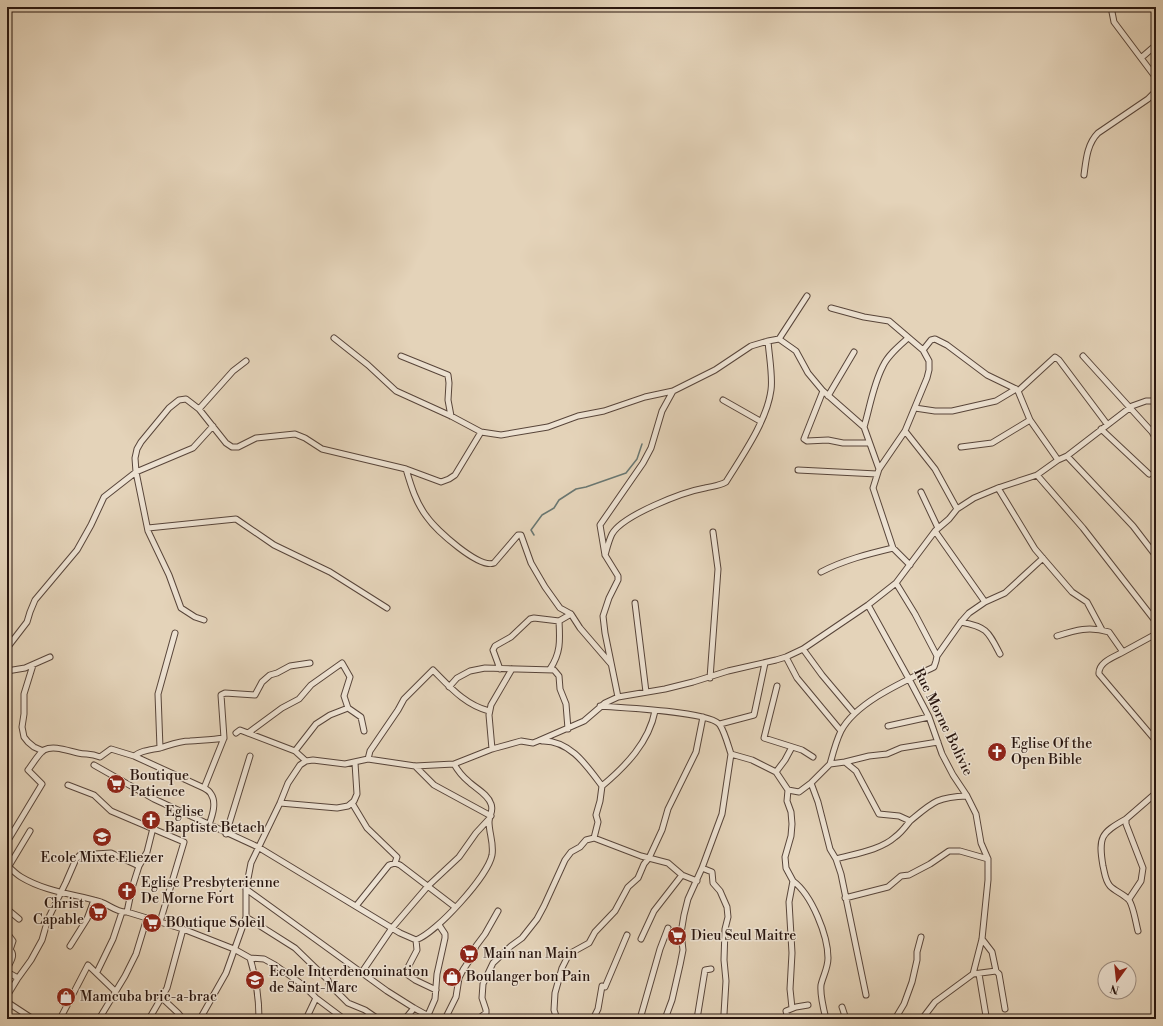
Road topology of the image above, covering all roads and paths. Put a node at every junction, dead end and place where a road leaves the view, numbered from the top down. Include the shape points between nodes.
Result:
1 (1111, 7) edge
2 (1156, 45) edge
3 (1141, 58) junction
4 (1156, 78) edge
5 (1156, 91) edge
6 (1084, 175) dead end
7 (807, 296) dead end
8 (831, 308) dead end
9 (334, 338) dead end
10 (908, 338) junction
11 (779, 339) junction
12 (768, 340) junction
13 (923, 350) junction
14 (854, 352) dead end
15 (401, 356) dead end
16 (1084, 356) dead end
17 (246, 361) dead end
18 (1017, 390) junction
19 (673, 391) junction
20 (823, 391) junction
21 (828, 396) junction
22 (723, 400) dead end
23 (1156, 401) edge
24 (199, 408) junction
25 (915, 408) junction
26 (1130, 408) junction
27 (451, 416) junction
28 (1030, 420) junction
29 (760, 421) junction
30 (1107, 424) junction
31 (213, 426) junction
32 (864, 427) junction
33 (1101, 429) junction
34 (905, 431) junction
35 (481, 432) junction
36 (1156, 439) edge
37 (869, 443) junction
38 (961, 447) dead end
39 (1067, 456) junction
40 (1058, 460) junction
41 (406, 469) junction
42 (798, 470) dead end
43 (136, 472) junction
44 (878, 472) junction
45 (1149, 474) dead end
46 (1037, 475) junction
47 (998, 488) junction
48 (921, 492) dead end
49 (957, 508) junction
50 (148, 528) junction
51 (937, 530) junction
52 (713, 532) dead end
53 (893, 548) junction
54 (605, 555) junction
55 (1156, 556) edge
56 (1043, 558) junction
57 (910, 565) junction
58 (821, 572) dead end
59 (896, 583) junction
60 (985, 602) junction
61 (635, 603) dead end
62 (868, 606) junction
63 (387, 608) dead end
64 (571, 614) junction
65 (204, 620) dead end
66 (559, 621) junction
67 (961, 622) junction
68 (1156, 622) edge
69 (1102, 630) junction
70 (175, 633) dead end
71 (1156, 634) edge
72 (1057, 636) dead end
73 (7, 648) edge
74 (803, 649) junction
75 (1123, 652) junction
76 (1000, 654) dead end
77 (936, 656) junction
78 (50, 657) dead end
79 (786, 657) junction
80 (310, 663) dead end
81 (765, 663) junction
82 (611, 664) junction
83 (33, 665) junction
84 (500, 669) junction
85 (512, 669) junction
86 (550, 669) junction
87 (7, 671) edge
88 (710, 678) junction
89 (909, 679) junction
90 (777, 686) dead end
91 (449, 687) junction
92 (646, 692) junction
93 (618, 697) junction
94 (600, 706) junction
95 (348, 708) junction
96 (489, 711) junction
97 (655, 711) junction
98 (854, 713) junction
99 (703, 717) junction
100 (929, 717) junction
101 (720, 724) junction
102 (888, 726) dead end
103 (568, 729) junction
104 (364, 731) dead end
105 (841, 731) junction
106 (236, 733) dead end
107 (248, 733) junction
108 (224, 738) junction
109 (1156, 741) edge
110 (538, 742) junction
111 (938, 742) junction
112 (792, 747) junction
113 (160, 748) junction
114 (492, 749) junction
115 (42, 751) junction
116 (295, 751) junction
117 (731, 754) junction
118 (134, 756) junction
119 (250, 756) dead end
120 (813, 757) dead end
121 (368, 759) junction
122 (306, 761) junction
123 (845, 762) junction
124 (355, 763) junction
125 (454, 764) junction
126 (830, 764) junction
127 (94, 765) dead end
128 (415, 766) junction
129 (776, 772) junction
130 (811, 784) junction
131 (68, 785) dead end
132 (602, 786) junction
133 (204, 788) junction
134 (788, 790) junction
135 (1156, 793) edge
136 (967, 796) junction
137 (280, 803) junction
138 (352, 803) junction
139 (490, 818) junction
140 (1126, 819) junction
141 (910, 821) junction
142 (209, 825) junction
143 (153, 828) junction
144 (30, 831) dead end
145 (226, 834) junction
146 (594, 838) junction
147 (7, 842) edge
148 (258, 847) junction
149 (649, 858) junction
150 (836, 859) junction
151 (988, 859) junction
152 (395, 863) junction
153 (8, 865) edge
154 (139, 866) junction
155 (702, 868) junction
156 (682, 875) junction
157 (697, 881) junction
158 (793, 881) junction
159 (428, 886) junction
160 (246, 889) junction
161 (61, 893) junction
162 (846, 898) junction
163 (1129, 899) junction
164 (94, 900) junction
165 (356, 906) junction
166 (455, 907) junction
167 (7, 909) edge
168 (498, 911) dead end
169 (125, 912) junction
170 (246, 917) junction
171 (147, 918) junction
172 (19, 919) dead end
173 (160, 922) junction
174 (439, 925) junction
175 (392, 928) junction
176 (668, 928) dead end
177 (183, 930) junction
178 (1138, 931) dead end
179 (7, 933) edge
180 (627, 935) dead end
181 (921, 937) dead end
182 (641, 939) dead end
183 (982, 939) junction
184 (416, 940) junction
185 (70, 946) dead end
186 (234, 949) junction
187 (250, 958) junction
188 (711, 969) dead end
189 (7, 970) edge
190 (996, 971) junction
191 (97, 972) junction
192 (362, 972) junction
193 (976, 974) junction
194 (18, 978) junction
195 (436, 990) junction
196 (115, 991) junction
197 (866, 995) dead end
198 (7, 996) edge
199 (162, 998) junction
200 (316, 998) junction
201 (7, 1002) edge
202 (808, 1005) dead end
203 (842, 1007) dead end
204 (414, 1008) junction
205 (792, 1008) junction
206 (1005, 1009) dead end
207 (428, 1015) junction
208 (986, 1016) dead end
209 (33, 1019) edge
210 (60, 1019) edge
211 (99, 1019) edge
212 (149, 1019) edge
213 (183, 1019) edge
214 (200, 1019) edge
215 (259, 1019) edge
216 (306, 1019) edge
217 (344, 1019) edge
218 (378, 1019) edge
219 (405, 1019) edge
220 (434, 1019) edge
221 (445, 1019) edge
222 (478, 1019) edge
223 (557, 1019) edge
224 (593, 1019) edge
225 (640, 1019) edge
226 (666, 1019) edge
227 (697, 1019) edge
228 (725, 1019) edge
229 (788, 1019) edge
230 (826, 1019) edge
231 (846, 1019) edge
232 (895, 1019) edge
233 (922, 1019) edge

1 - 3 street via 1114,22
2 - 3 street
3 - 4 street
5 - 6 street via 1093,138 1088,148
7 - 11 street
8 - 10 street via 889,321
9 - 27 street via 396,391
10 - 13 street
10 - 32 street via 894,350 883,365
11 - 12 street
11 - 20 street via 796,351 808,373
12 - 19 street via 751,346 715,370
12 - 29 street via 772,388
13 - 18 street via 935,339 987,375
13 - 25 street via 929,361 929,370
14 - 21 street
15 - 27 street via 448,375
16 - 26 street
17 - 24 street via 233,371
18 - 25 street via 996,401 952,411
18 - 28 street
18 - 30 street via 1055,357
19 - 35 street via 578,416 548,427 501,435
19 - 54 street via 662,411 651,448 643,464 600,525
20 - 21 street
20 - 37 street via 804,439
21 - 32 street
22 - 29 street
23 - 26 street via 1146,401
24 - 31 street
24 - 43 street via 186,399 179,400 168,408 137,449
25 - 34 street
26 - 30 street
26 - 36 street
27 - 35 street
28 - 38 street via 992,443
28 - 40 street
29 - 54 street via 726,482 656,504 620,524 612,535
30 - 33 street
31 - 41 street via 232,447 238,447 256,438 295,434 322,449
31 - 43 street via 193,448
32 - 37 street
33 - 39 street
33 - 45 street
34 - 44 street
34 - 49 street via 934,469
35 - 41 street via 455,475 449,479 441,482
37 - 44 street
39 - 40 street
39 - 55 street via 1133,526
40 - 46 street
41 - 64 street via 413,492 427,517 474,558 489,564 494,563 521,535 531,564 560,608
42 - 44 street
43 - 50 street
43 - 73 street via 104,497 77,550 35,600 28,622
44 - 53 street via 874,488
46 - 47 street
46 - 68 street via 1083,528
47 - 49 street
47 - 56 street
48 - 51 street
49 - 51 street
50 - 63 street via 236,519 274,545 330,572
50 - 65 street via 169,575 180,608
51 - 57 street
51 - 60 street
52 - 88 street via 718,569
53 - 57 street
53 - 58 street via 836,564
54 - 82 street via 618,576 603,616
56 - 60 street via 1005,593
56 - 69 street via 1072,592 1087,602
57 - 59 street
59 - 62 street
59 - 77 street
60 - 67 street
61 - 92 street
62 - 74 street
62 - 89 street, Rue Morne Bolivie
64 - 66 street
64 - 82 street
66 - 84 street via 530,619 508,640 495,646 493,650
66 - 86 street via 559,647 556,660
67 - 76 street via 978,626 988,632
67 - 77 street
69 - 72 street via 1083,629
69 - 75 street via 1109,632
70 - 113 street via 158,694
71 - 75 street
74 - 79 street
74 - 98 street
75 - 109 street via 1101,664 1099,674
77 - 89 street via 934,667
78 - 83 street
79 - 81 street
79 - 105 street via 797,678
80 - 108 street via 290,666 270,675 255,694 221,695
81 - 88 street via 728,671
81 - 101 street via 754,715
82 - 93 street
83 - 87 street
83 - 115 street via 24,694 22,727 28,742
84 - 85 street
84 - 91 street via 470,671 457,678
85 - 86 street
85 - 96 street
86 - 103 street via 559,676 560,689 566,704
88 - 92 street
89 - 98 street
89 - 100 street, Rue Morne Bolivie
90 - 112 street via 764,738
91 - 96 street via 472,705
91 - 121 street via 433,670 404,699 370,751
92 - 93 street
93 - 94 street
94 - 97 street
94 - 103 street via 584,721
95 - 104 street via 361,717
95 - 107 street via 344,696 350,677 342,663 311,685 299,698
95 - 116 street via 316,724
96 - 114 street
97 - 99 street
97 - 132 street via 649,730 636,752 618,773
98 - 105 street
99 - 101 street
99 - 149 street via 696,752 668,809
100 - 102 street
100 - 111 street, Rue Morne Bolivie
101 - 117 street
103 - 110 street
105 - 126 street
106 - 107 street via 240,730
107 - 116 street
108 - 113 street via 169,744
108 - 133 street
110 - 114 street via 521,742
110 - 132 street via 558,743 571,750
111 - 123 street
111 - 136 street, Rue Morne Bolivie via 953,775
112 - 120 street
112 - 129 street
113 - 118 street via 140,752
114 - 125 street
115 - 118 street via 66,749 100,757 111,750
115 - 147 street via 28,770 42,784
116 - 122 street
117 - 129 street via 752,760
117 - 155 street via 722,814
118 - 133 street
119 - 145 street
121 - 124 street
121 - 128 street
122 - 124 street
122 - 137 street via 294,773
123 - 126 street
123 - 141 street via 856,771 879,814 899,816
124 - 138 street via 357,794
125 - 128 street
125 - 139 street via 460,773 488,798 492,805
126 - 130 street
127 - 142 street via 154,799
128 - 139 street via 434,785
129 - 134 street
130 - 134 street via 799,792
130 - 150 street via 830,849
131 - 143 street via 94,795 111,811
132 - 146 street
133 - 142 street via 211,794 214,805
134 - 158 street via 787,800 792,824 785,858 786,868
135 - 140 street
136 - 141 street via 936,801
136 - 151 street, Rue Morne Bolivie via 976,814 981,843
137 - 138 street via 337,808
137 - 148 street
138 - 152 street via 367,828 397,857
139 - 159 street via 459,857
139 - 166 street via 492,856 476,884
140 - 163 street via 1143,868 1141,882
140 - 163 street via 1104,835 1101,850 1105,879
141 - 150 street via 895,838 884,844
142 - 145 street
143 - 154 street via 147,852
143 - 173 street via 184,842
144 - 153 street
145 - 148 street
146 - 149 street
146 - 222 street via 586,840 571,852 536,919 522,938 493,963 483,984 482,998 486,1013
148 - 160 street via 251,863
148 - 165 street
149 - 156 street via 668,863
149 - 223 street via 615,911 589,942 569,954 557,981 554,1010
150 - 162 street
151 - 162 street via 960,851 949,851 909,875 901,876 888,887
151 - 183 street, Rue Morne Bolivie
152 - 159 street
152 - 165 street via 389,865
153 - 161 street via 20,876
154 - 161 street via 111,853 80,855
154 - 169 street
155 - 157 street
155 - 228 street via 712,872 713,884 720,891 727,906 724,960
156 - 157 street
156 - 182 street via 654,911
157 - 226 street via 684,915 680,965
158 - 205 street via 789,902
158 - 230 street via 809,898 826,943 828,960 821,986
159 - 166 street
159 - 175 street
160 - 170 street
160 - 192 street
161 - 164 street
161 - 194 street via 48,919 42,940
162 - 197 street
163 - 178 street
164 - 169 street
164 - 185 street via 87,919
165 - 175 street
166 - 174 street
167 - 172 street
168 - 221 street via 459,978 456,997
169 - 171 street
169 - 191 street
170 - 186 street
170 - 218 street via 295,948 348,1003
171 - 173 street
171 - 196 street via 136,954
173 - 177 street
174 - 184 street
174 - 195 street via 445,938
175 - 184 street
175 - 192 street
176 - 225 street
177 - 186 street
177 - 199 street
179 - 189 street via 13,941 10,950 13,956
180 - 224 street via 605,987 602,986 598,1009
181 - 232 street via 910,986
183 - 190 street via 992,952
183 - 193 street, Rue Morne Bolivie
184 - 195 street via 416,950 405,973
186 - 187 street
186 - 214 street via 226,973
187 - 200 street via 264,959 275,964
187 - 215 street via 256,978
188 - 227 street via 705,970
189 - 194 street
190 - 193 street
190 - 206 street via 999,974
191 - 196 street
191 - 210 street via 88,965
192 - 204 street
193 - 208 street
193 - 233 street via 935,1002
194 - 198 street
195 - 207 street
196 - 211 street
199 - 212 street
199 - 213 street
200 - 216 street
200 - 217 street
201 - 209 street
202 - 205 street
203 - 231 street
204 - 207 street
204 - 219 street
205 - 229 street via 786,1011
207 - 220 street

